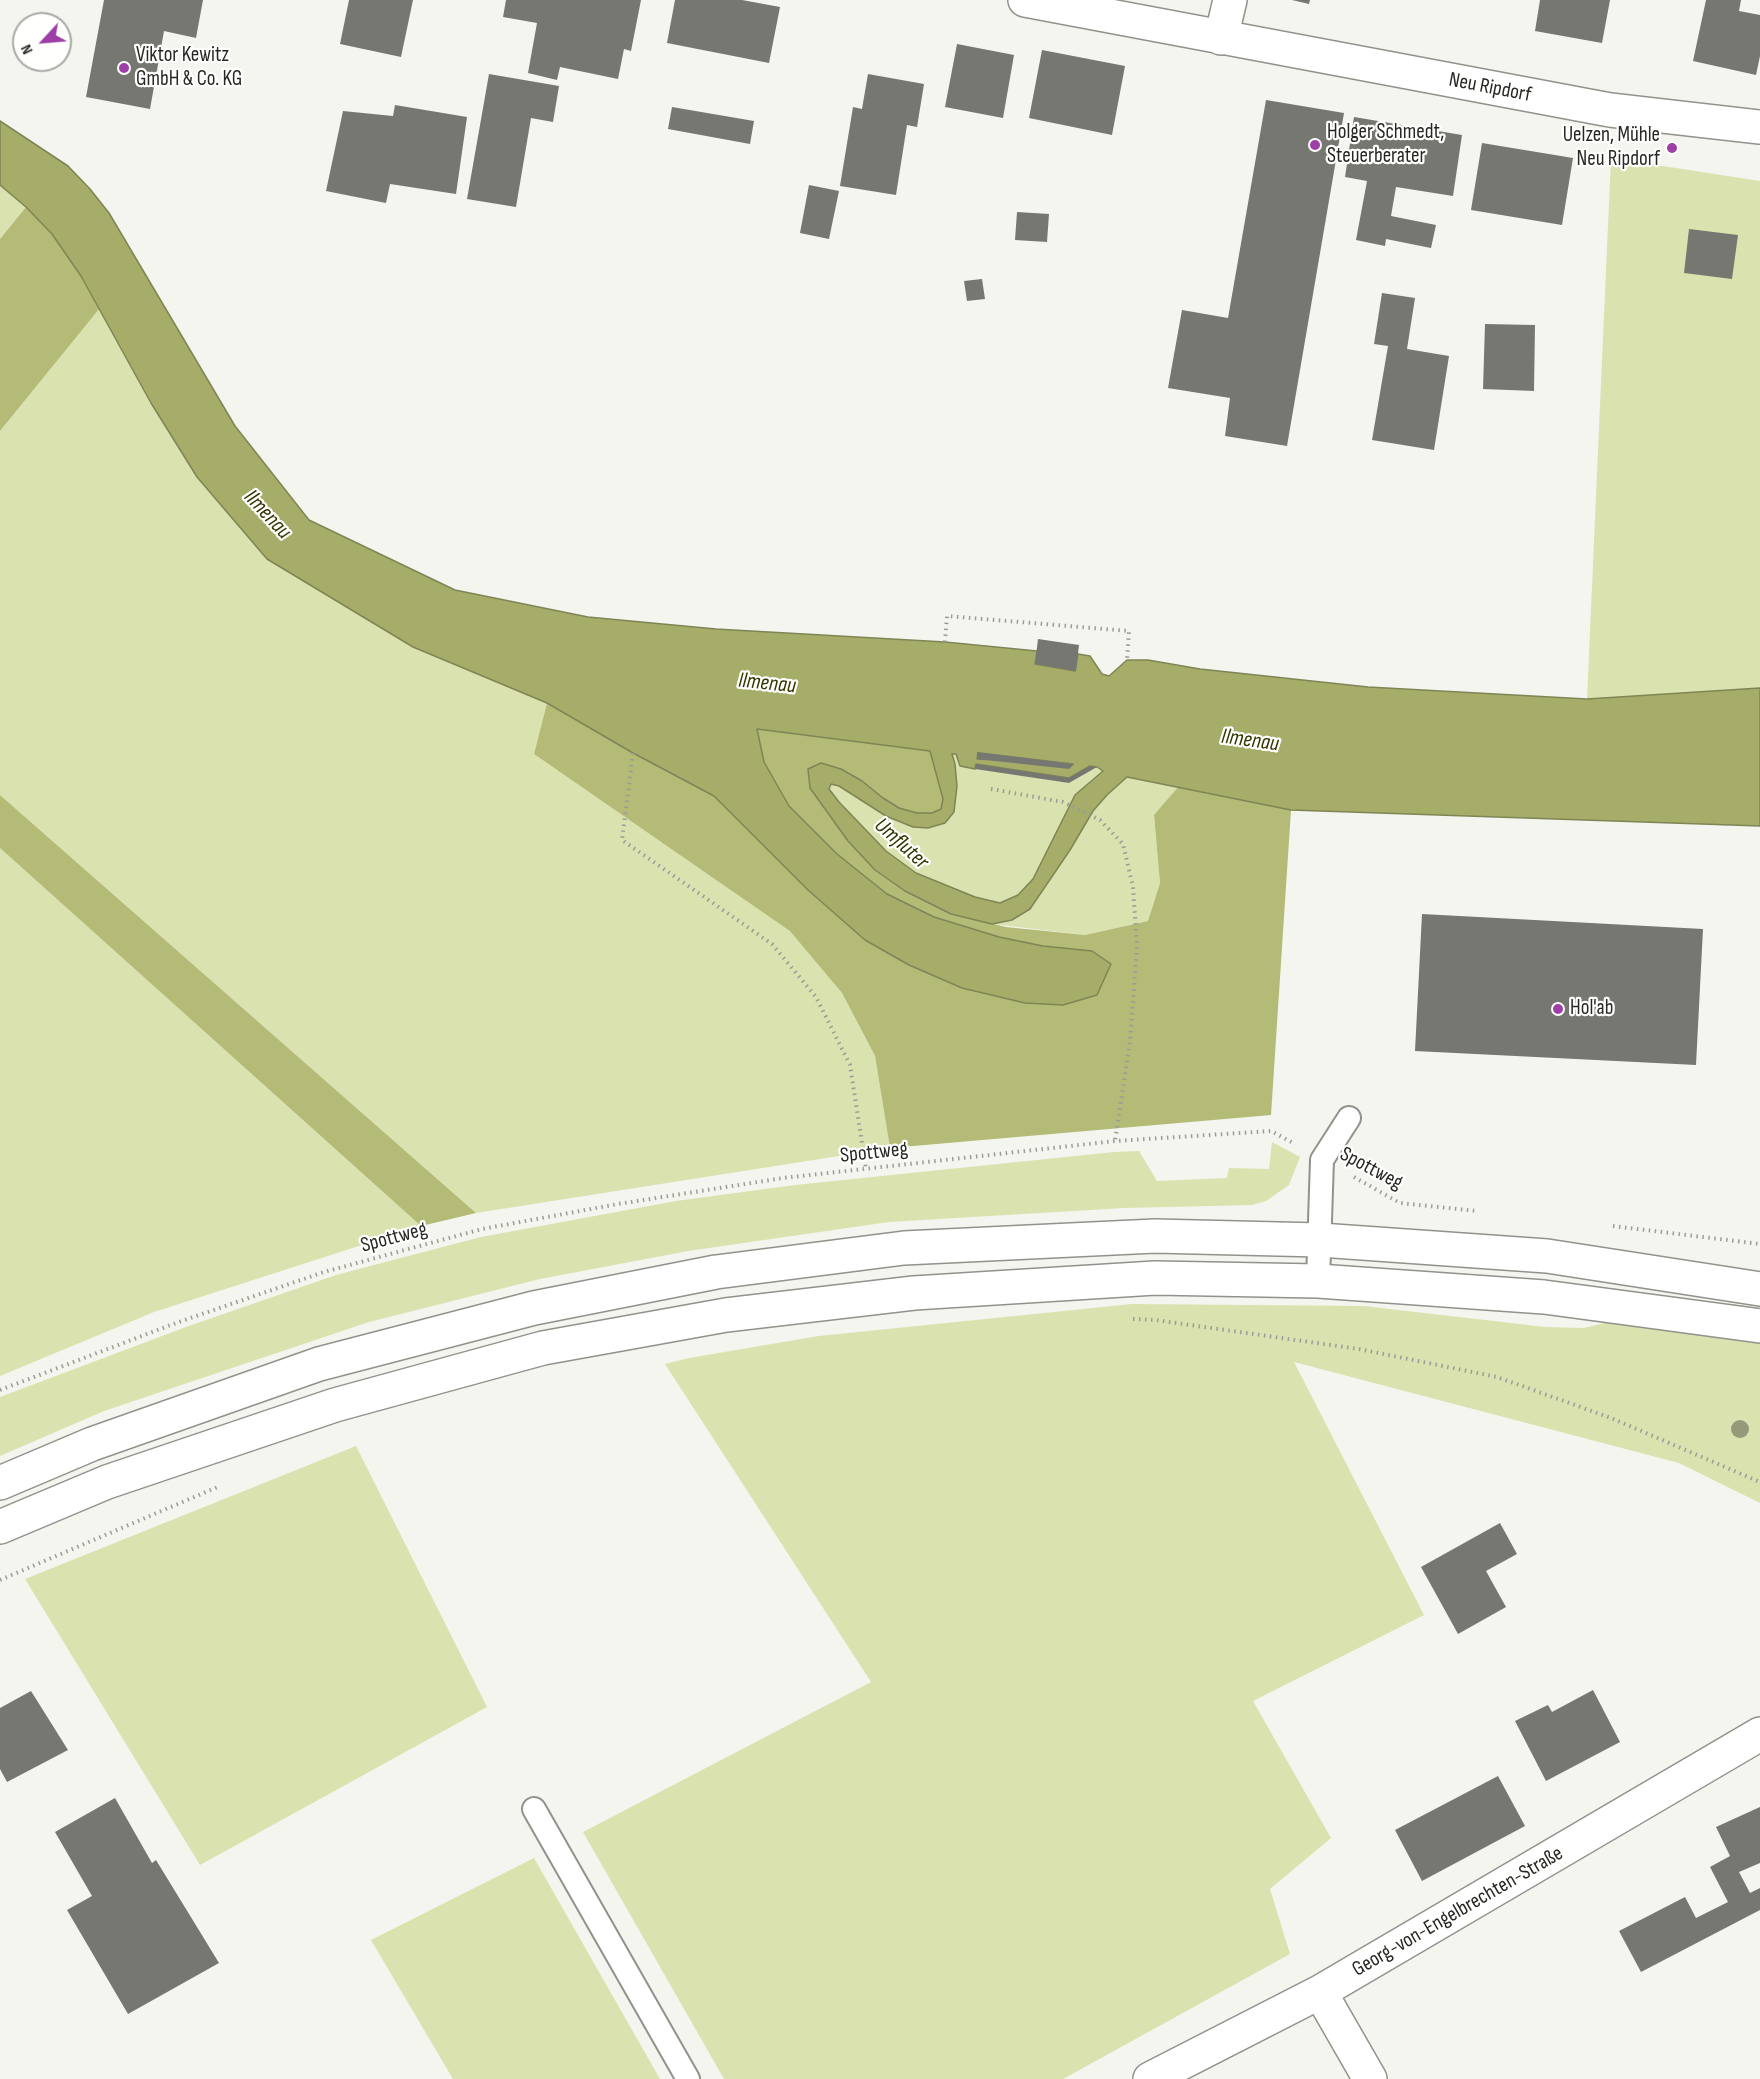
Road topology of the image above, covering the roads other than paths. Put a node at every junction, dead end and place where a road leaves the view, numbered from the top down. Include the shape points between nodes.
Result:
1 (1025, 0) edge
2 (1230, 0) edge
3 (1221, 38) junction
4 (1760, 127) edge
5 (1349, 1118) dead end
6 (1320, 1240) junction
7 (1318, 1281) junction
8 (1760, 1289) edge
9 (1760, 1326) edge
10 (0, 1483) edge
11 (0, 1527) edge
12 (1760, 1734) edge
13 (534, 1809) dead end
14 (1320, 1992) junction
15 (688, 2079) edge
16 (1150, 2079) edge
17 (1370, 2079) edge

1 - 3 main road, Neu Ripdorf
2 - 3 main road
3 - 4 main road, Neu Ripdorf via 1610,110
5 - 6 lane via 1322,1160
6 - 7 lane
6 - 8 main road via 1547,1256
6 - 10 main road via 1155,1236 904,1248 716,1272 534,1308 319,1365 92,1444
7 - 9 main road via 1544,1297
7 - 11 main road via 1155,1278 914,1293 726,1315 543,1348 335,1405 107,1482
12 - 14 main road, Georg-von-Engelbrechten-Straße
13 - 15 lane
14 - 16 main road, Georg-von-Engelbrechten-Straße
14 - 17 main road

